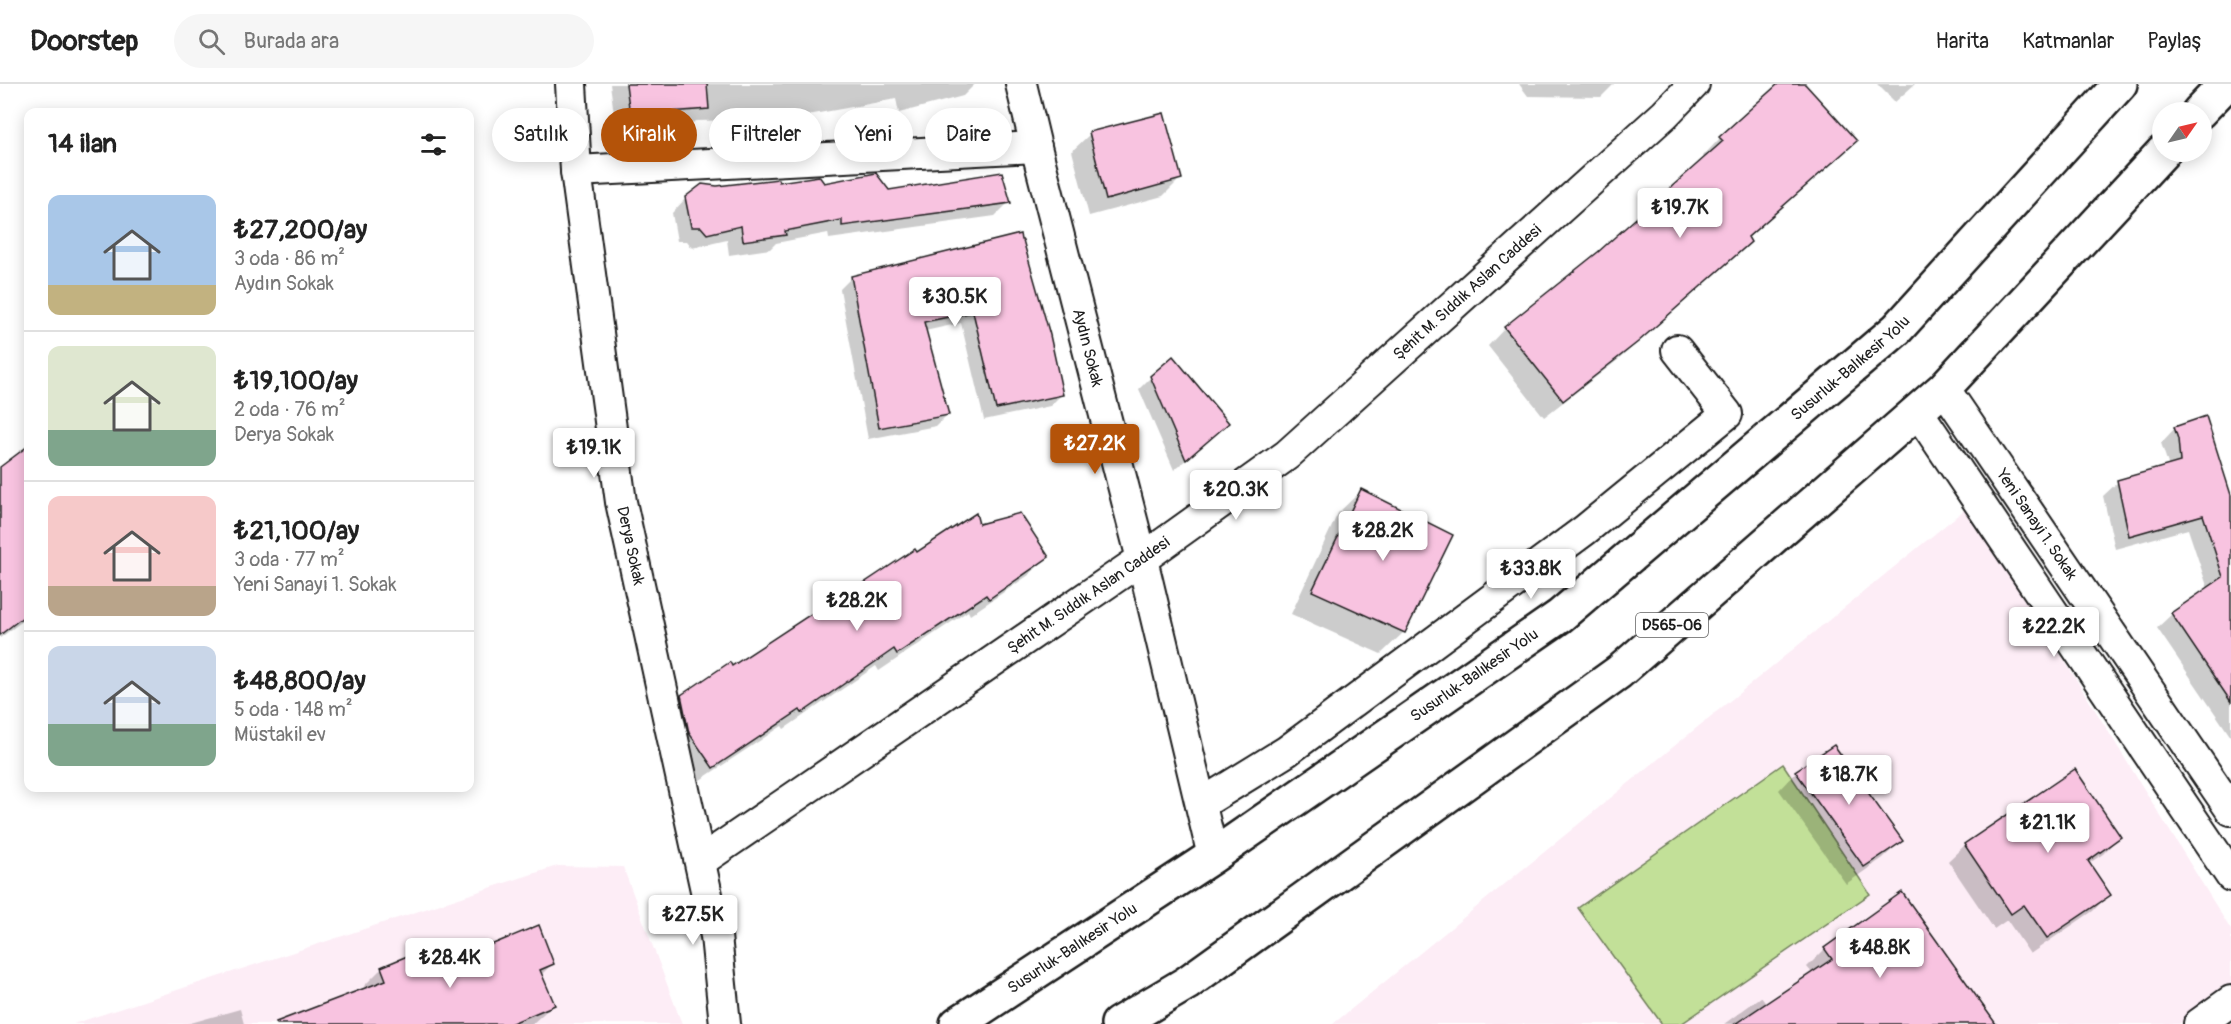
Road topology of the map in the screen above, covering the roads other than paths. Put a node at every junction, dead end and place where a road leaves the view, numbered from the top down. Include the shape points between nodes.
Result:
1 (571, 84) edge
2 (1022, 84) edge
3 (1694, 84) edge
4 (2120, 84) edge
5 (2226, 84) edge
6 (2209, 102) edge
7 (1036, 147) junction
8 (2154, 162) edge
9 (576, 171) junction
10 (1677, 350) dead end
11 (1944, 388) junction
12 (1918, 412) junction
13 (1142, 559) junction
14 (1201, 804) junction
15 (2231, 810) edge
16 (1213, 856) junction
17 (700, 861) junction
18 (2231, 876) edge
19 (1055, 960) junction
20 (2231, 1001) edge
21 (725, 1024) edge
22 (957, 1024) edge
23 (992, 1024) edge
24 (1118, 1024) edge
25 (2199, 1024) edge

1 - 9 street, Derya Sokak
2 - 7 street, Aydın Sokak
3 - 13 street, Şehit M. Sıddık Aslan Caddesi via 1287,455
4 - 16 highway, Susurluk-Balıkesir Yolu via 1897,329 1861,360 1560,616
5 - 6 highway
7 - 9 street
7 - 13 street, Aydın Sokak
8 - 11 highway, D565-06
9 - 17 street, Derya Sokak via 621,502
10 - 14 street via 1727,414 1586,530 1297,744
11 - 12 highway, D565-06
11 - 15 street, Yeni Sanayi 1. Sokak
12 - 18 street
12 - 24 highway, D565-06 via 1619,672 1187,984
13 - 14 street, Aydın Sokak
13 - 17 street, Şehit M. Sıddık Aslan Caddesi
14 - 16 street, Aydın Sokak
16 - 19 highway, Susurluk-Balıkesir Yolu
17 - 21 street, Derya Sokak via 716,936
19 - 22 highway, Susurluk-Balıkesir Yolu
19 - 23 highway
20 - 25 street

